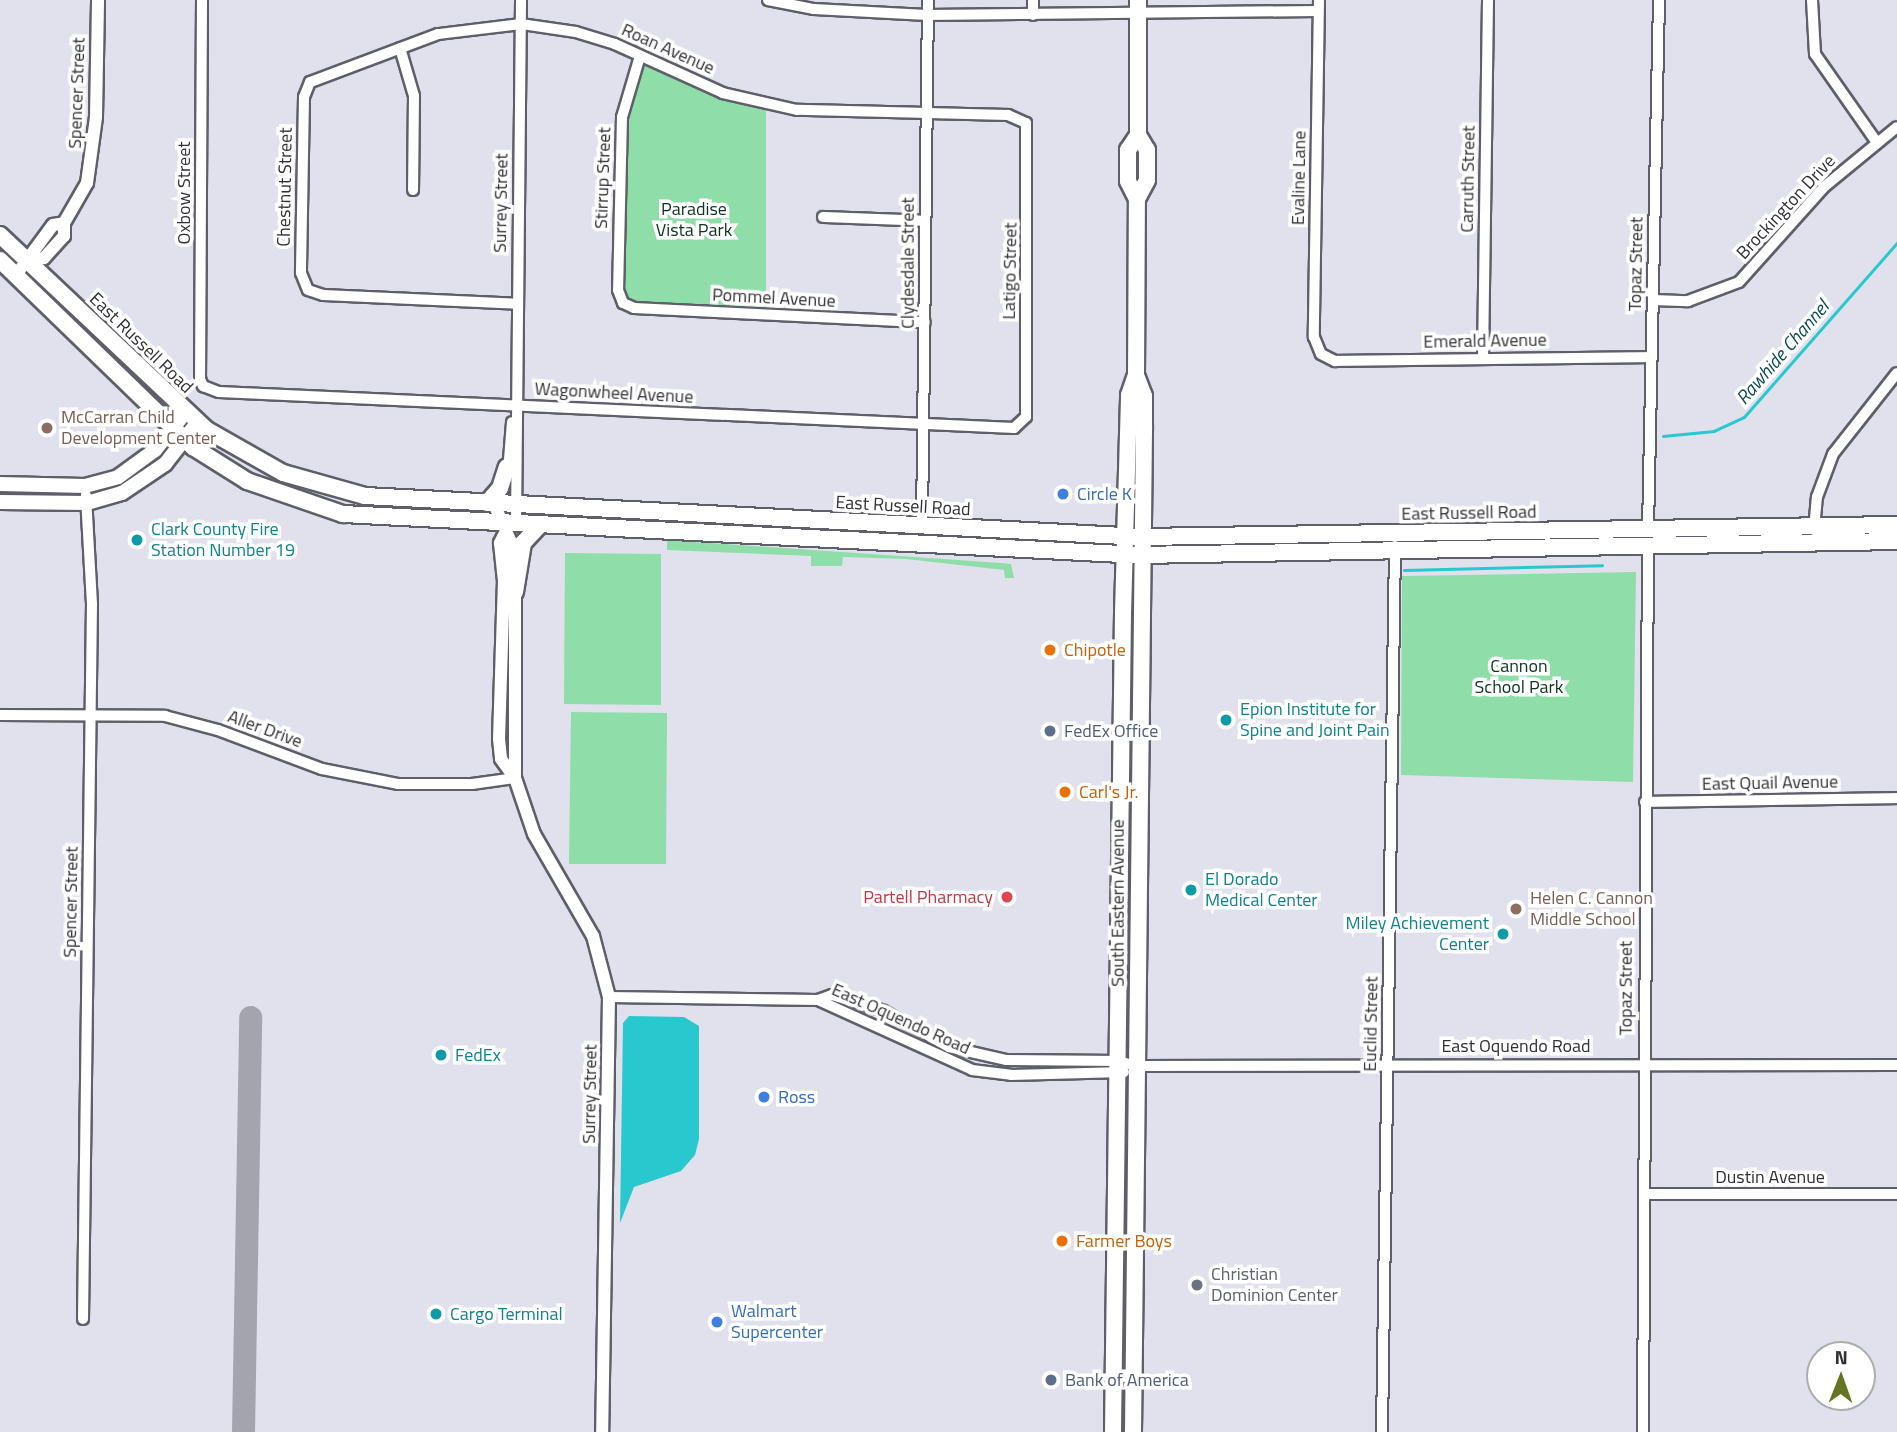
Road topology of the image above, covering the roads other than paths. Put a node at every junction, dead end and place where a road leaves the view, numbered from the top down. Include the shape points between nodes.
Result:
1 (98, 0) edge
2 (202, 0) edge
3 (521, 0) edge
4 (768, 0) edge
5 (928, 0) edge
6 (1032, 0) edge
7 (1488, 0) edge
8 (1659, 0) edge
9 (1812, 0) edge
10 (815, 5) edge
11 (1318, 5) edge
12 (1138, 6) edge
13 (927, 15) junction
14 (1032, 15) junction
15 (521, 24) junction
16 (400, 48) junction
17 (640, 56) junction
18 (308, 85) joint
19 (927, 117) junction
20 (1023, 119) joint
21 (1897, 127) edge
22 (1876, 141) junction
23 (413, 191) dead end
24 (823, 217) dead end
25 (925, 221) junction
26 (0, 235) edge
27 (0, 260) edge
28 (29, 261) junction
29 (16, 275) junction
30 (1653, 300) junction
31 (623, 303) joint
32 (518, 304) junction
33 (925, 322) junction
34 (1321, 354) joint
35 (1652, 357) junction
36 (1483, 359) junction
37 (1897, 373) edge
38 (203, 386) joint
39 (516, 406) junction
40 (191, 418) junction
41 (1023, 423) joint
42 (923, 424) junction
43 (178, 435) junction
44 (507, 467) junction
45 (0, 484) edge
46 (85, 486) junction
47 (0, 502) edge
48 (88, 503) junction
49 (490, 504) junction
50 (510, 516) junction
51 (825, 522) junction
52 (540, 525) junction
53 (1897, 525) edge
54 (922, 526) junction
55 (1814, 534) junction
56 (1134, 536) junction
57 (1648, 537) junction
58 (825, 539) junction
59 (1359, 541) junction
60 (1395, 541) junction
61 (1897, 541) edge
62 (1133, 555) junction
63 (515, 592) junction
64 (503, 610) junction
65 (514, 665) junction
66 (91, 714) junction
67 (0, 715) edge
68 (515, 778) junction
69 (1897, 798) edge
70 (1644, 802) junction
71 (1138, 818) junction
72 (1120, 821) junction
73 (609, 997) junction
74 (1388, 1063) junction
75 (1897, 1065) edge
76 (1135, 1066) junction
77 (1644, 1066) junction
78 (1119, 1068) junction
79 (1644, 1194) junction
80 (1897, 1194) edge
81 (83, 1319) dead end
82 (602, 1432) edge
83 (1113, 1432) edge
84 (1133, 1432) edge
85 (1382, 1432) edge
86 (1643, 1432) edge

1 - 28 street, Spencer Street via 94,154 83,192 64,223 53,225 33,248
2 - 38 street, Oxbow Street
3 - 15 street, Surrey Street
4 - 10 street
5 - 13 street, Clydesdale Street
6 - 14 street
7 - 36 street, Carruth Street
8 - 30 street, Topaz Street
9 - 22 street via 1815,54 1823,72
10 - 13 street
11 - 12 street
11 - 34 street, Evaline Lane via 1314,337
12 - 14 street
12 - 56 main road, South Eastern Avenue via 1138,135 1129,150 1128,181 1138,199 1136,375 1144,396
13 - 14 street
13 - 19 street, Clydesdale Street
15 - 16 street, Roan Avenue via 468,28
15 - 17 street, Roan Avenue via 576,32
15 - 32 street, Surrey Street
16 - 18 street, Roan Avenue
16 - 23 street via 414,96
17 - 19 street, Roan Avenue via 684,78 749,100 797,110
17 - 31 street, Stirrup Street via 622,117 618,290
18 - 32 street, Chestnut Street via 304,97 301,273 308,289 323,295
19 - 20 street, Roan Avenue
19 - 25 street, Clydesdale Street
20 - 41 street, Latigo Street via 1029,147
21 - 22 street, Brockington Drive
22 - 30 street, Brockington Drive via 1824,187 1739,282 1688,301
24 - 25 street
25 - 33 street, Clydesdale Street
26 - 28 main road, East Russell Road
27 - 29 main road, East Russell Road
28 - 29 street, Spencer Street
28 - 40 main road, East Russell Road
29 - 43 main road, East Russell Road
30 - 35 street, Topaz Street
31 - 33 street, Pommel Avenue via 634,308
32 - 39 street, Surrey Street
33 - 42 street, Clydesdale Street
34 - 36 street, Emerald Avenue via 1335,361
35 - 36 street, Emerald Avenue
35 - 57 street, Topaz Street
37 - 55 street via 1833,454 1816,497
38 - 39 street, Wagonwheel Avenue via 219,392
39 - 42 street, Wagonwheel Avenue
39 - 44 street, Surrey Street
39 - 50 street, Surrey Street
40 - 43 main road
40 - 49 main road, East Russell Road via 255,460 322,486 387,498
41 - 42 street, Wagonwheel Avenue via 1005,430
42 - 54 street, Clydesdale Street
43 - 46 main road via 118,477
43 - 48 main road via 148,479
43 - 50 main road, East Russell Road via 247,481 316,508 372,518
44 - 49 main road
44 - 50 street, Surrey Street
45 - 46 main road
46 - 48 street, Spencer Street
47 - 48 main road
48 - 66 street, Spencer Street
49 - 50 main road, East Russell Road
50 - 51 main road, East Russell Road
50 - 52 main road, East Russell Road
50 - 63 street, Surrey Street
50 - 64 street, Surrey Street via 500,543
51 - 54 main road, East Russell Road
51 - 58 main road
52 - 58 main road, East Russell Road
52 - 63 main road via 523,543
53 - 55 main road, East Russell Road
54 - 56 main road, East Russell Road
55 - 57 main road, East Russell Road
55 - 57 main road, East Russell Road via 1747,527 1734,532
55 - 61 main road, East Russell Road
56 - 59 main road, East Russell Road
56 - 62 main road, South Eastern Avenue
57 - 60 main road, East Russell Road
57 - 70 street, Topaz Street
58 - 62 main road, East Russell Road
59 - 60 main road, East Russell Road
59 - 62 main road, East Russell Road
60 - 74 street, Euclid Street
62 - 71 main road, South Eastern Avenue
62 - 72 main road, South Eastern Avenue
63 - 65 street, Surrey Street
64 - 65 street via 506,656
64 - 68 street, Surrey Street via 499,739 501,759
65 - 68 street, Surrey Street
66 - 67 street, Aller Drive
66 - 68 street, Aller Drive via 142,714 188,721 365,780 424,786
66 - 81 street, Spencer Street
68 - 73 street, Surrey Street via 534,834 589,927
69 - 70 street, East Quail Avenue
70 - 77 street, Topaz Street
71 - 72 main road
71 - 76 main road, South Eastern Avenue
72 - 78 main road, South Eastern Avenue
73 - 78 street, East Oquendo Road via 818,1000 832,996 861,1003 948,1047 981,1058
73 - 82 street, Surrey Street
74 - 76 street, East Oquendo Road
74 - 77 street, East Oquendo Road
74 - 85 street, Euclid Street
75 - 77 street, East Oquendo Road
76 - 78 street, East Oquendo Road
76 - 84 main road, South Eastern Avenue
77 - 79 street, Topaz Street
78 - 83 main road, South Eastern Avenue
79 - 80 street, Dustin Avenue
79 - 86 street, Topaz Street

